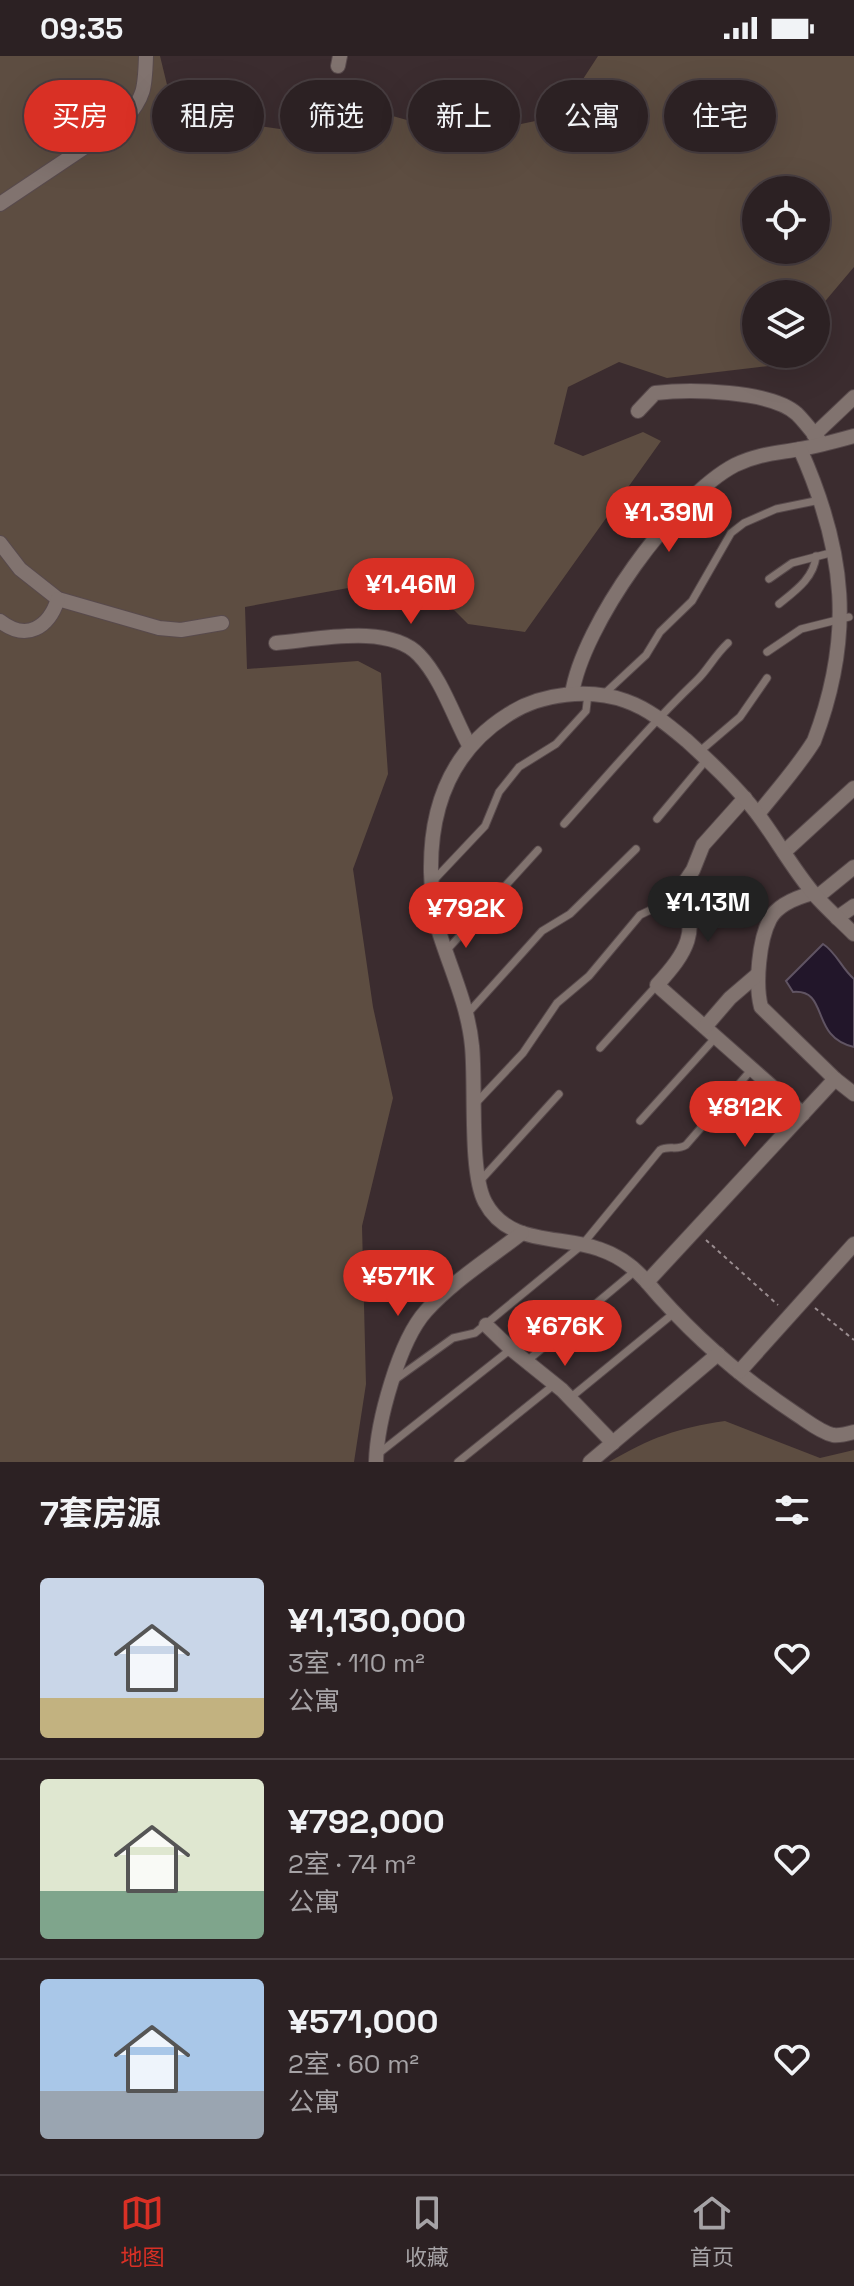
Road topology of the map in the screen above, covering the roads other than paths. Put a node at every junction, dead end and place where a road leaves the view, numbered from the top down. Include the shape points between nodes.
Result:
1 (146, 56) edge
2 (0, 204) edge
3 (854, 397) edge
4 (638, 411) dead end
5 (854, 436) edge
6 (818, 440) junction
7 (800, 449) junction
8 (822, 500) junction
9 (0, 543) edge
10 (840, 550) junction
11 (816, 556) junction
12 (769, 579) dead end
13 (58, 599) junction
14 (779, 604) dead end
15 (849, 617) junction
16 (0, 621) edge
17 (222, 623) dead end
18 (276, 643) dead end
19 (728, 643) dead end
20 (767, 652) dead end
21 (767, 678) dead end
22 (572, 694) junction
23 (595, 695) junction
24 (658, 718) junction
25 (470, 747) junction
26 (703, 755) junction
27 (854, 788) edge
28 (745, 798) junction
29 (758, 814) junction
30 (657, 819) dead end
31 (564, 824) dead end
32 (636, 849) dead end
33 (538, 850) dead end
34 (784, 852) junction
35 (854, 867) edge
36 (432, 883) junction
37 (681, 888) junction
38 (815, 895) junction
39 (854, 906) edge
40 (837, 918) junction
41 (854, 934) edge
42 (446, 951) junction
43 (758, 974) junction
44 (657, 985) junction
45 (467, 1014) junction
46 (710, 1032) junction
47 (600, 1048) dead end
48 (752, 1069) junction
49 (835, 1079) junction
50 (559, 1094) dead end
51 (854, 1094) edge
52 (475, 1104) junction
53 (803, 1114) junction
54 (640, 1121) dead end
55 (478, 1183) junction
56 (522, 1233) junction
57 (854, 1244) edge
58 (582, 1245) junction
59 (635, 1271) junction
60 (647, 1282) junction
61 (674, 1313) junction
62 (486, 1325) junction
63 (511, 1349) junction
64 (718, 1354) junction
65 (525, 1362) junction
66 (739, 1372) junction
67 (394, 1380) junction
68 (555, 1384) junction
69 (570, 1398) junction
70 (854, 1432) edge
71 (613, 1443) junction
72 (376, 1459) edge
73 (458, 1462) edge
74 (590, 1462) edge

1 - 2 street via 145,88 124,121
3 - 6 street
4 - 6 street via 655,393 725,392 795,412
5 - 6 street
6 - 7 street
7 - 8 street
7 - 22 street via 736,465 681,507 601,621 579,661
8 - 10 street
8 - 23 lane via 776,509 731,533 692,601 660,632 646,655
9 - 13 street via 20,569
10 - 11 lane
10 - 15 street
11 - 12 lane via 792,563
11 - 14 lane via 807,579
13 - 16 street via 52,616 33,630
13 - 17 street via 159,628
15 - 20 lane via 801,629
15 - 29 street via 841,681 828,715 801,761
18 - 25 street via 375,636 401,642 427,665
19 - 24 lane
21 - 26 lane via 740,717
22 - 23 street
22 - 25 street via 515,709
23 - 24 street via 627,701
23 - 36 lane via 556,744 519,767 496,798 485,826
24 - 26 street
24 - 31 lane
25 - 36 street via 440,801 433,827
26 - 28 street
26 - 30 lane
27 - 34 street
28 - 29 street
28 - 37 street via 703,845
29 - 34 street
32 - 45 lane via 570,914 542,931
33 - 42 lane
34 - 38 street
35 - 38 street
36 - 42 street
37 - 44 street via 690,921 689,942
37 - 52 lane via 640,915 589,976 557,1003 523,1053
38 - 40 street
38 - 43 street via 797,897 769,920
39 - 40 street
40 - 41 street
42 - 45 street
43 - 46 street via 730,998
43 - 49 street via 761,1007
44 - 46 street
44 - 47 lane
45 - 52 street
46 - 48 street
46 - 54 lane
48 - 53 street
48 - 58 lane via 686,1145 660,1150
49 - 51 street
49 - 53 street
50 - 55 lane
52 - 55 street
53 - 60 street
55 - 56 street via 493,1214
56 - 58 street
56 - 67 street via 424,1313 411,1332
57 - 66 street
58 - 59 street via 612,1255
58 - 62 lane
59 - 60 street
59 - 65 lane
60 - 61 street
61 - 64 street
61 - 69 lane
62 - 63 street
62 - 67 lane via 445,1343
63 - 65 street
63 - 72 lane
64 - 66 street
64 - 71 street
65 - 68 street
66 - 70 street via 825,1432
67 - 72 street via 381,1417
68 - 69 street
68 - 73 lane
69 - 71 street
71 - 74 street

